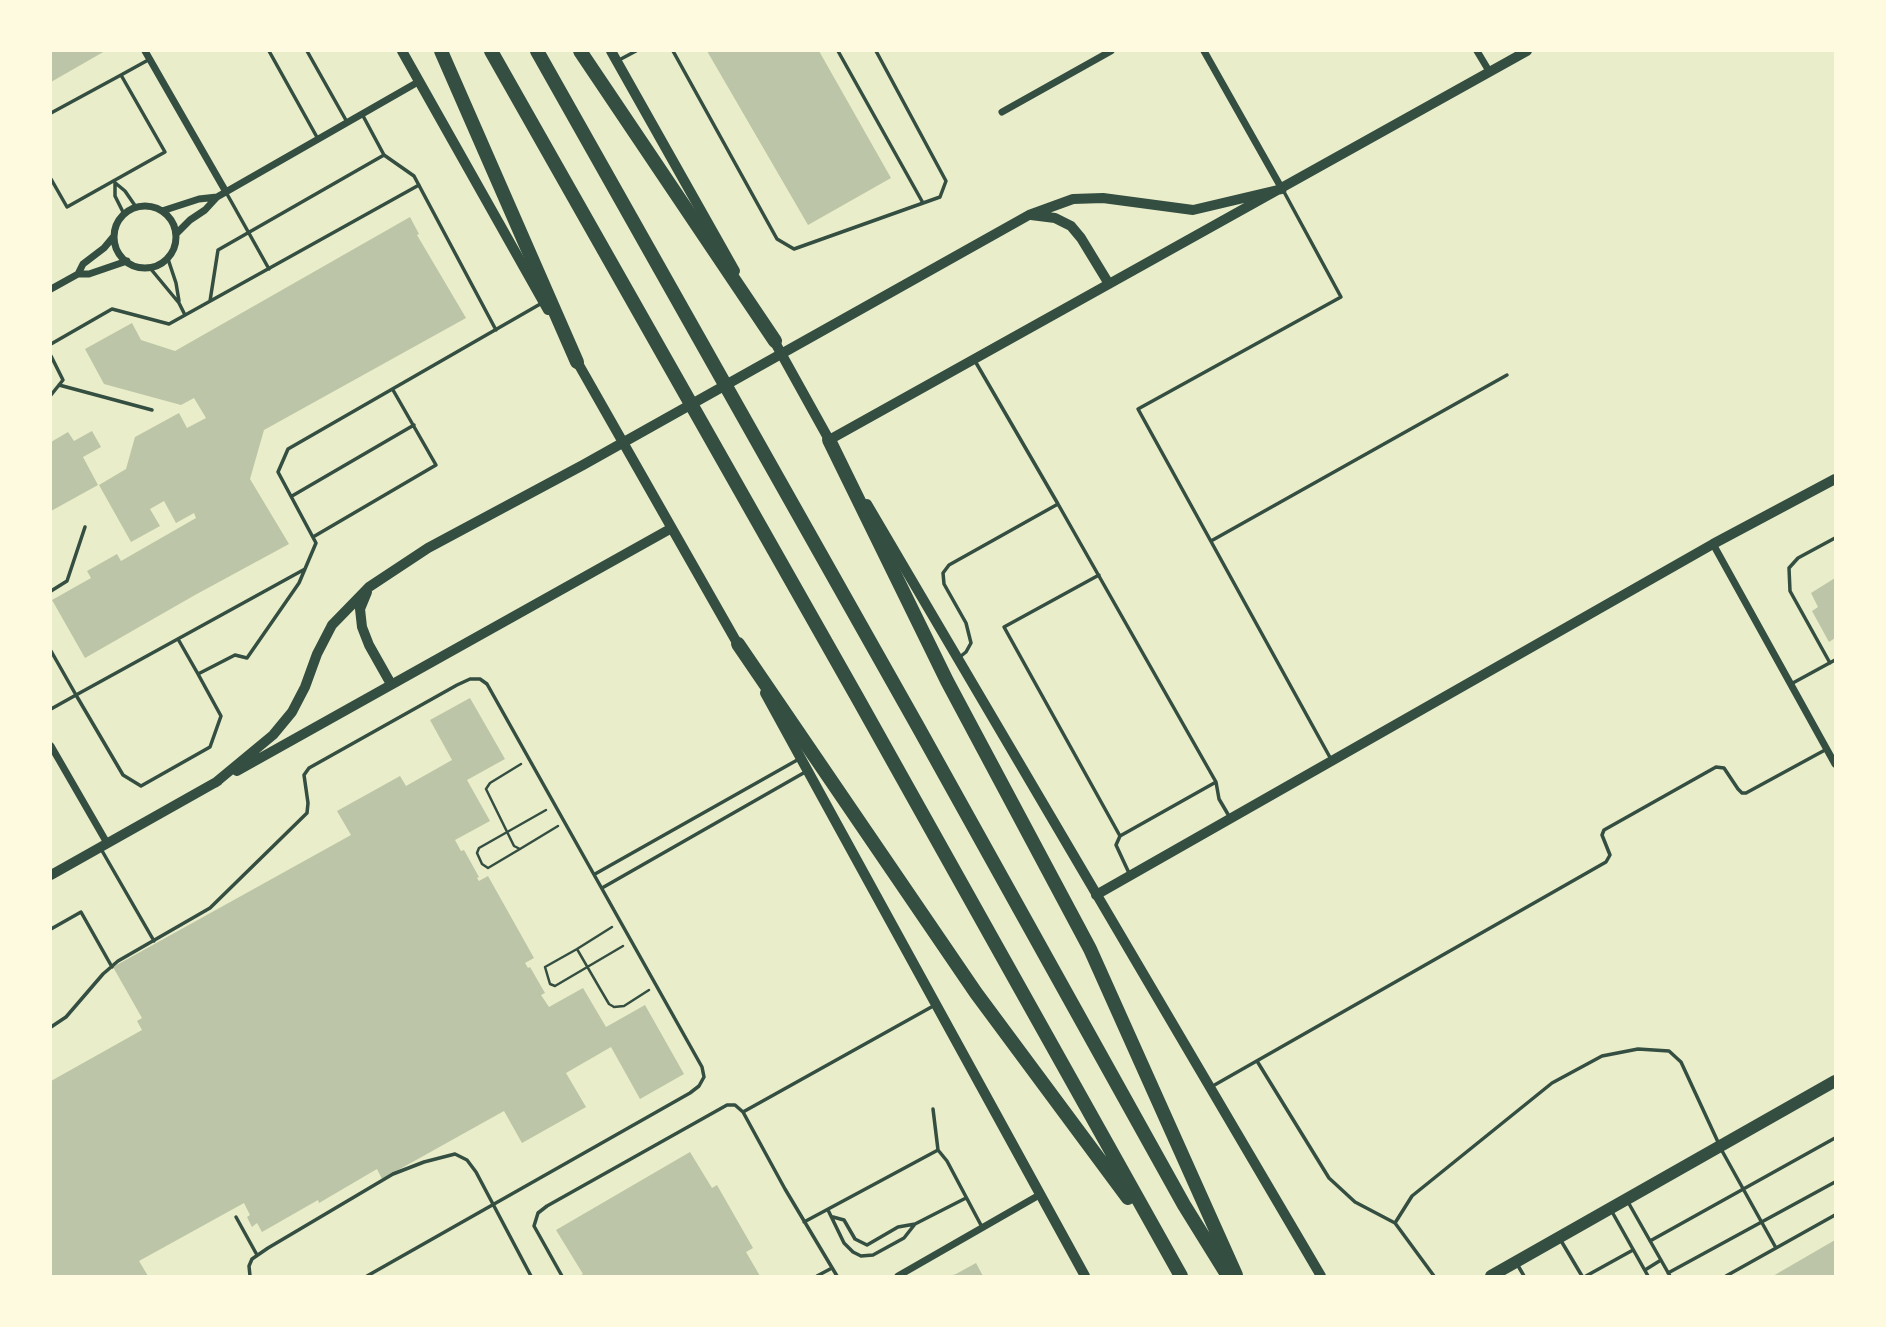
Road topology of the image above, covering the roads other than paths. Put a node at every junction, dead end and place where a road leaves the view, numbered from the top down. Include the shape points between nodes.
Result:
1 (269, 51) edge
2 (307, 51) edge
3 (402, 51) edge
4 (441, 51) edge
5 (491, 51) edge
6 (537, 51) edge
7 (580, 51) edge
8 (636, 51) edge
9 (673, 51) edge
10 (838, 51) edge
11 (876, 51) edge
12 (1111, 51) edge
13 (1205, 51) edge
14 (1477, 51) edge
15 (1527, 51) edge
16 (148, 55) edge
17 (614, 56) edge
18 (1489, 71) junction
19 (121, 75) junction
20 (418, 82) junction
21 (1002, 112) dead end
22 (51, 113) edge
23 (362, 114) junction
24 (347, 122) junction
25 (318, 139) junction
26 (384, 155) junction
27 (51, 179) edge
28 (114, 183) junction
29 (419, 186) junction
30 (1282, 189) junction
31 (226, 192) junction
32 (217, 197) junction
33 (923, 203) junction
34 (136, 207) junction
35 (162, 211) junction
36 (124, 214) junction
37 (1029, 215) junction
38 (249, 233) junction
39 (176, 234) junction
40 (114, 236) junction
41 (168, 259) junction
42 (127, 261) junction
43 (150, 268) junction
44 (269, 269) junction
45 (78, 274) junction
46 (51, 277) edge
47 (1109, 284) junction
48 (53, 288) edge
49 (209, 302) junction
50 (543, 302) junction
51 (179, 303) junction
52 (185, 315) junction
53 (496, 330) junction
54 (775, 341) junction
55 (51, 344) edge
56 (51, 356) edge
57 (974, 359) junction
58 (577, 362) junction
59 (1507, 375) dead end
60 (59, 385) junction
61 (393, 390) junction
62 (51, 395) edge
63 (152, 410) dead end
64 (414, 425) junction
65 (829, 440) junction
66 (1835, 479) edge
67 (291, 496) junction
68 (1058, 505) junction
69 (85, 527) dead end
70 (670, 529) junction
71 (313, 537) junction
72 (1835, 538) edge
73 (1211, 541) junction
74 (1713, 544) junction
75 (305, 569) junction
76 (1098, 575) junction
77 (369, 587) junction
78 (51, 591) edge
79 (178, 639) junction
80 (738, 644) junction
81 (51, 651) edge
82 (958, 658) junction
83 (1833, 661) edge
84 (198, 674) junction
85 (391, 684) junction
86 (1791, 684) junction
87 (76, 695) junction
88 (51, 709) edge
89 (51, 746) edge
90 (1827, 750) junction
91 (801, 758) junction
92 (1332, 761) junction
93 (1835, 764) edge
94 (807, 770) junction
95 (1216, 782) junction
96 (215, 783) junction
97 (1230, 819) junction
98 (1120, 836) junction
99 (103, 845) junction
100 (51, 875) edge
101 (594, 875) junction
102 (1130, 876) junction
103 (602, 888) junction
104 (1096, 895) junction
105 (51, 929) edge
106 (154, 941) junction
107 (112, 967) junction
108 (937, 1004) junction
109 (51, 1027) edge
110 (1257, 1061) junction
111 (1835, 1081) edge
112 (1211, 1087) junction
113 (933, 1108) dead end
114 (743, 1112) junction
115 (1835, 1138) edge
116 (1720, 1146) junction
117 (938, 1150) junction
118 (1835, 1182) edge
119 (1744, 1190) junction
120 (1041, 1194) junction
121 (966, 1198) junction
122 (1626, 1199) junction
123 (492, 1206) junction
124 (1610, 1209) junction
125 (828, 1210) junction
126 (1835, 1215) edge
127 (236, 1217) dead end
128 (832, 1217) junction
129 (804, 1222) junction
130 (1762, 1222) junction
131 (1395, 1223) junction
132 (915, 1224) junction
133 (983, 1228) junction
134 (1559, 1237) junction
135 (1650, 1241) junction
136 (1164, 1246) junction
137 (1776, 1248) junction
138 (1634, 1250) junction
139 (257, 1255) junction
140 (1661, 1260) junction
141 (1516, 1262) junction
142 (1314, 1264) junction
143 (832, 1268) junction
144 (1644, 1269) junction
145 (1669, 1275) edge
146 (250, 1276) edge
147 (368, 1276) edge
148 (531, 1276) edge
149 (562, 1276) edge
150 (817, 1276) edge
151 (837, 1276) edge
152 (898, 1276) edge
153 (1085, 1276) edge
154 (1181, 1276) edge
155 (1228, 1276) edge
156 (1236, 1276) edge
157 (1315, 1276) edge
158 (1321, 1276) edge
159 (1434, 1276) edge
160 (1491, 1276) edge
161 (1524, 1276) edge
162 (1584, 1276) edge
163 (1648, 1276) edge
164 (1726, 1276) edge

1 - 25 lane
2 - 24 lane
3 - 20 main road
4 - 58 highway
5 - 136 highway
6 - 155 highway via 1177,1193
7 - 54 highway
8 - 17 lane
9 - 33 lane via 778,239 794,249
10 - 33 lane
11 - 33 lane via 946,181 940,197
12 - 21 street
13 - 30 street
14 - 18 street
15 - 18 street
16 - 19 lane
16 - 31 street
17 - 54 main road
18 - 30 street
19 - 22 lane
19 - 28 lane via 165,152
20 - 23 street
20 - 50 main road
23 - 24 street
23 - 26 lane
24 - 25 street
25 - 31 street
26 - 29 lane via 414,176
26 - 38 lane
27 - 28 lane via 67,207
28 - 34 lane
28 - 36 lane
29 - 44 lane
29 - 53 lane
30 - 37 street via 1193,210 1073,199
30 - 47 street
30 - 73 lane via 1341,297 1138,409
31 - 32 street
31 - 38 lane
32 - 35 street
32 - 39 street
34 - 35 street
34 - 36 street
35 - 39 street
36 - 40 street
37 - 47 street via 1055,218 1071,226
37 - 77 street via 428,548
38 - 44 lane
38 - 49 lane via 218,250
39 - 41 street
40 - 42 street
40 - 45 street
41 - 43 street
41 - 51 lane
42 - 43 street
42 - 45 street
43 - 51 lane
44 - 49 lane
45 - 48 street
46 - 48 lane
47 - 57 street
49 - 52 lane
50 - 53 lane
50 - 58 main road
51 - 52 lane
52 - 55 lane via 169,324 112,309
53 - 61 lane
54 - 65 main road
56 - 60 lane via 63,380
57 - 65 street
57 - 68 lane
58 - 70 main road
59 - 73 lane
60 - 62 lane
60 - 63 lane
61 - 64 lane
61 - 67 lane via 288,449 278,472
64 - 67 lane
64 - 71 lane via 436,464
65 - 82 main road
65 - 156 highway via 947,681 1090,949
66 - 74 street
67 - 71 lane
68 - 76 lane
68 - 82 lane via 948,565 944,584 966,623 971,643
69 - 78 lane via 66,581
70 - 80 main road
70 - 85 street
71 - 75 lane via 316,543
72 - 83 lane via 1789,568 1790,591
73 - 92 lane
74 - 86 street
74 - 92 street
75 - 79 lane
75 - 84 lane via 247,658 235,655
76 - 95 lane
76 - 98 lane via 1004,627
77 - 85 street via 360,609 362,627
77 - 96 street via 331,625 292,712 273,735
79 - 84 lane
79 - 87 lane
80 - 91 main road
80 - 136 highway via 976,993
81 - 87 lane
82 - 104 main road
83 - 86 lane
84 - 87 lane via 221,716 210,747 141,786 123,775
85 - 96 street
86 - 90 street
87 - 88 lane
89 - 99 street
90 - 93 street
90 - 110 lane via 1746,793 1724,768 1716,767 1604,830 1610,855 1606,862
91 - 94 main road
91 - 101 lane
92 - 97 street
94 - 103 lane
94 - 108 main road
95 - 97 lane
95 - 98 lane
96 - 99 street
97 - 102 street
98 - 102 lane via 1116,845
99 - 100 street
99 - 106 lane
101 - 103 lane
101 - 106 lane via 487,684 480,679 457,685 309,768 304,775 307,813 210,908
102 - 104 street
103 - 123 lane via 704,1077 699,1086
104 - 112 main road
105 - 107 lane via 80,912
106 - 107 lane
107 - 109 lane
108 - 114 lane
108 - 120 main road
110 - 112 lane
110 - 131 lane via 1329,1178 1355,1202
111 - 116 main road
112 - 142 main road
113 - 117 lane
114 - 129 lane
114 - 149 lane via 727,1105 538,1213 534,1226
115 - 119 lane
116 - 119 lane
116 - 122 main road
116 - 131 lane via 1681,1062 1669,1051 1638,1049 1602,1056 1552,1083 1475,1143 1412,1196
117 - 121 lane
117 - 125 lane
118 - 130 lane
119 - 130 lane
119 - 135 lane
120 - 133 street
120 - 153 main road
121 - 132 lane
121 - 133 lane
122 - 124 main road
122 - 135 lane
123 - 139 lane via 476,1172 455,1154 393,1174
123 - 147 lane
123 - 148 lane
124 - 134 main road
124 - 138 lane
125 - 128 lane
125 - 129 lane
126 - 137 lane
127 - 139 lane
128 - 132 lane via 844,1220 855,1239 867,1245 898,1227
128 - 132 lane via 844,1243 861,1255 873,1255 904,1238
129 - 143 lane
130 - 137 lane
130 - 145 lane
131 - 159 lane
133 - 152 street
134 - 141 main road
134 - 162 lane
135 - 140 lane
136 - 154 highway
137 - 164 lane
138 - 144 lane
138 - 162 lane
139 - 146 lane via 249,1266
140 - 144 lane
140 - 145 lane
141 - 160 main road
141 - 161 lane
142 - 157 main road
142 - 158 main road
143 - 150 lane
143 - 151 lane
144 - 163 lane

